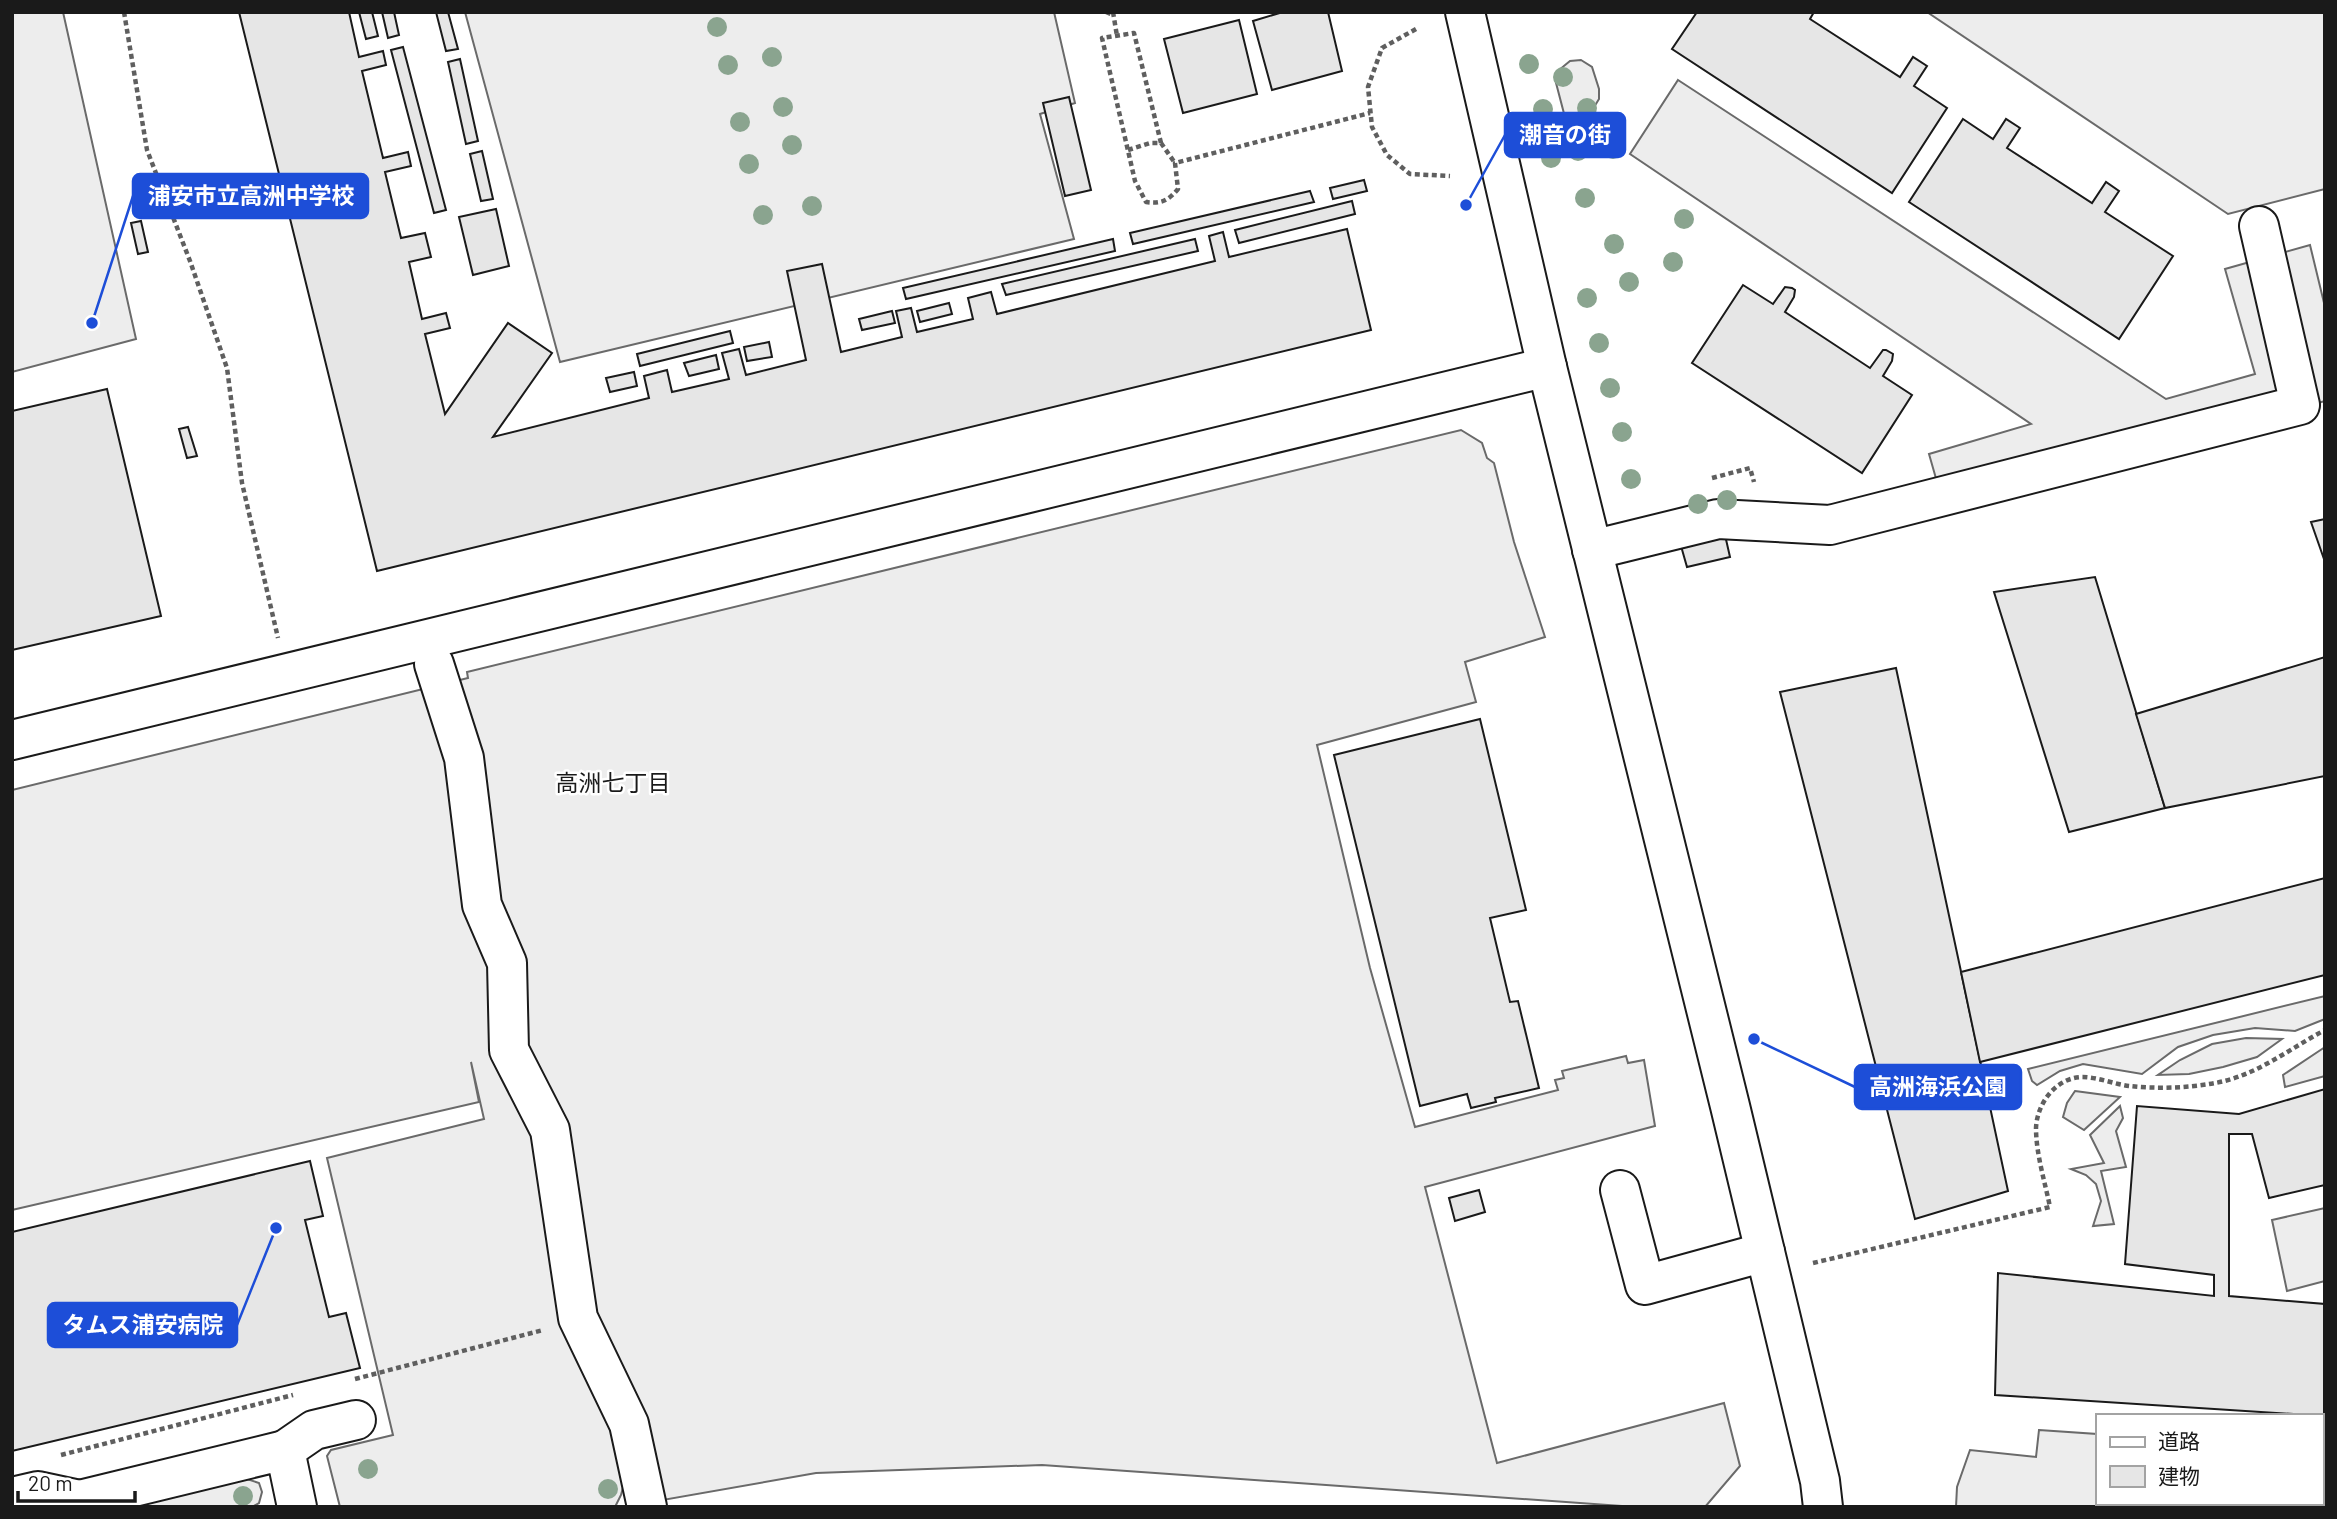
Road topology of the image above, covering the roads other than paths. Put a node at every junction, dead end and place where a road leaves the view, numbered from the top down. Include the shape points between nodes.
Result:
1 (1465, 12) edge
2 (2259, 226) dead end
3 (1547, 367) junction
4 (1592, 550) junction
5 (434, 664) dead end
6 (12, 740) edge
7 (1620, 1190) dead end
8 (1765, 1252) junction
9 (356, 1420) dead end
10 (285, 1450) junction
11 (12, 1497) edge
12 (81, 1503) edge
13 (297, 1507) edge
14 (647, 1507) edge
15 (1823, 1507) edge

1 - 3 street
2 - 4 street via 2300,405 1830,525 1718,519
3 - 4 street
3 - 6 street
4 - 8 street
5 - 14 street via 464,758 482,905 507,964 509,1050 550,1130 578,1318 629,1424
7 - 8 street via 1644,1285
8 - 15 street
9 - 10 street via 314,1430
10 - 12 street
10 - 13 street
11 - 12 street via 38,1491

